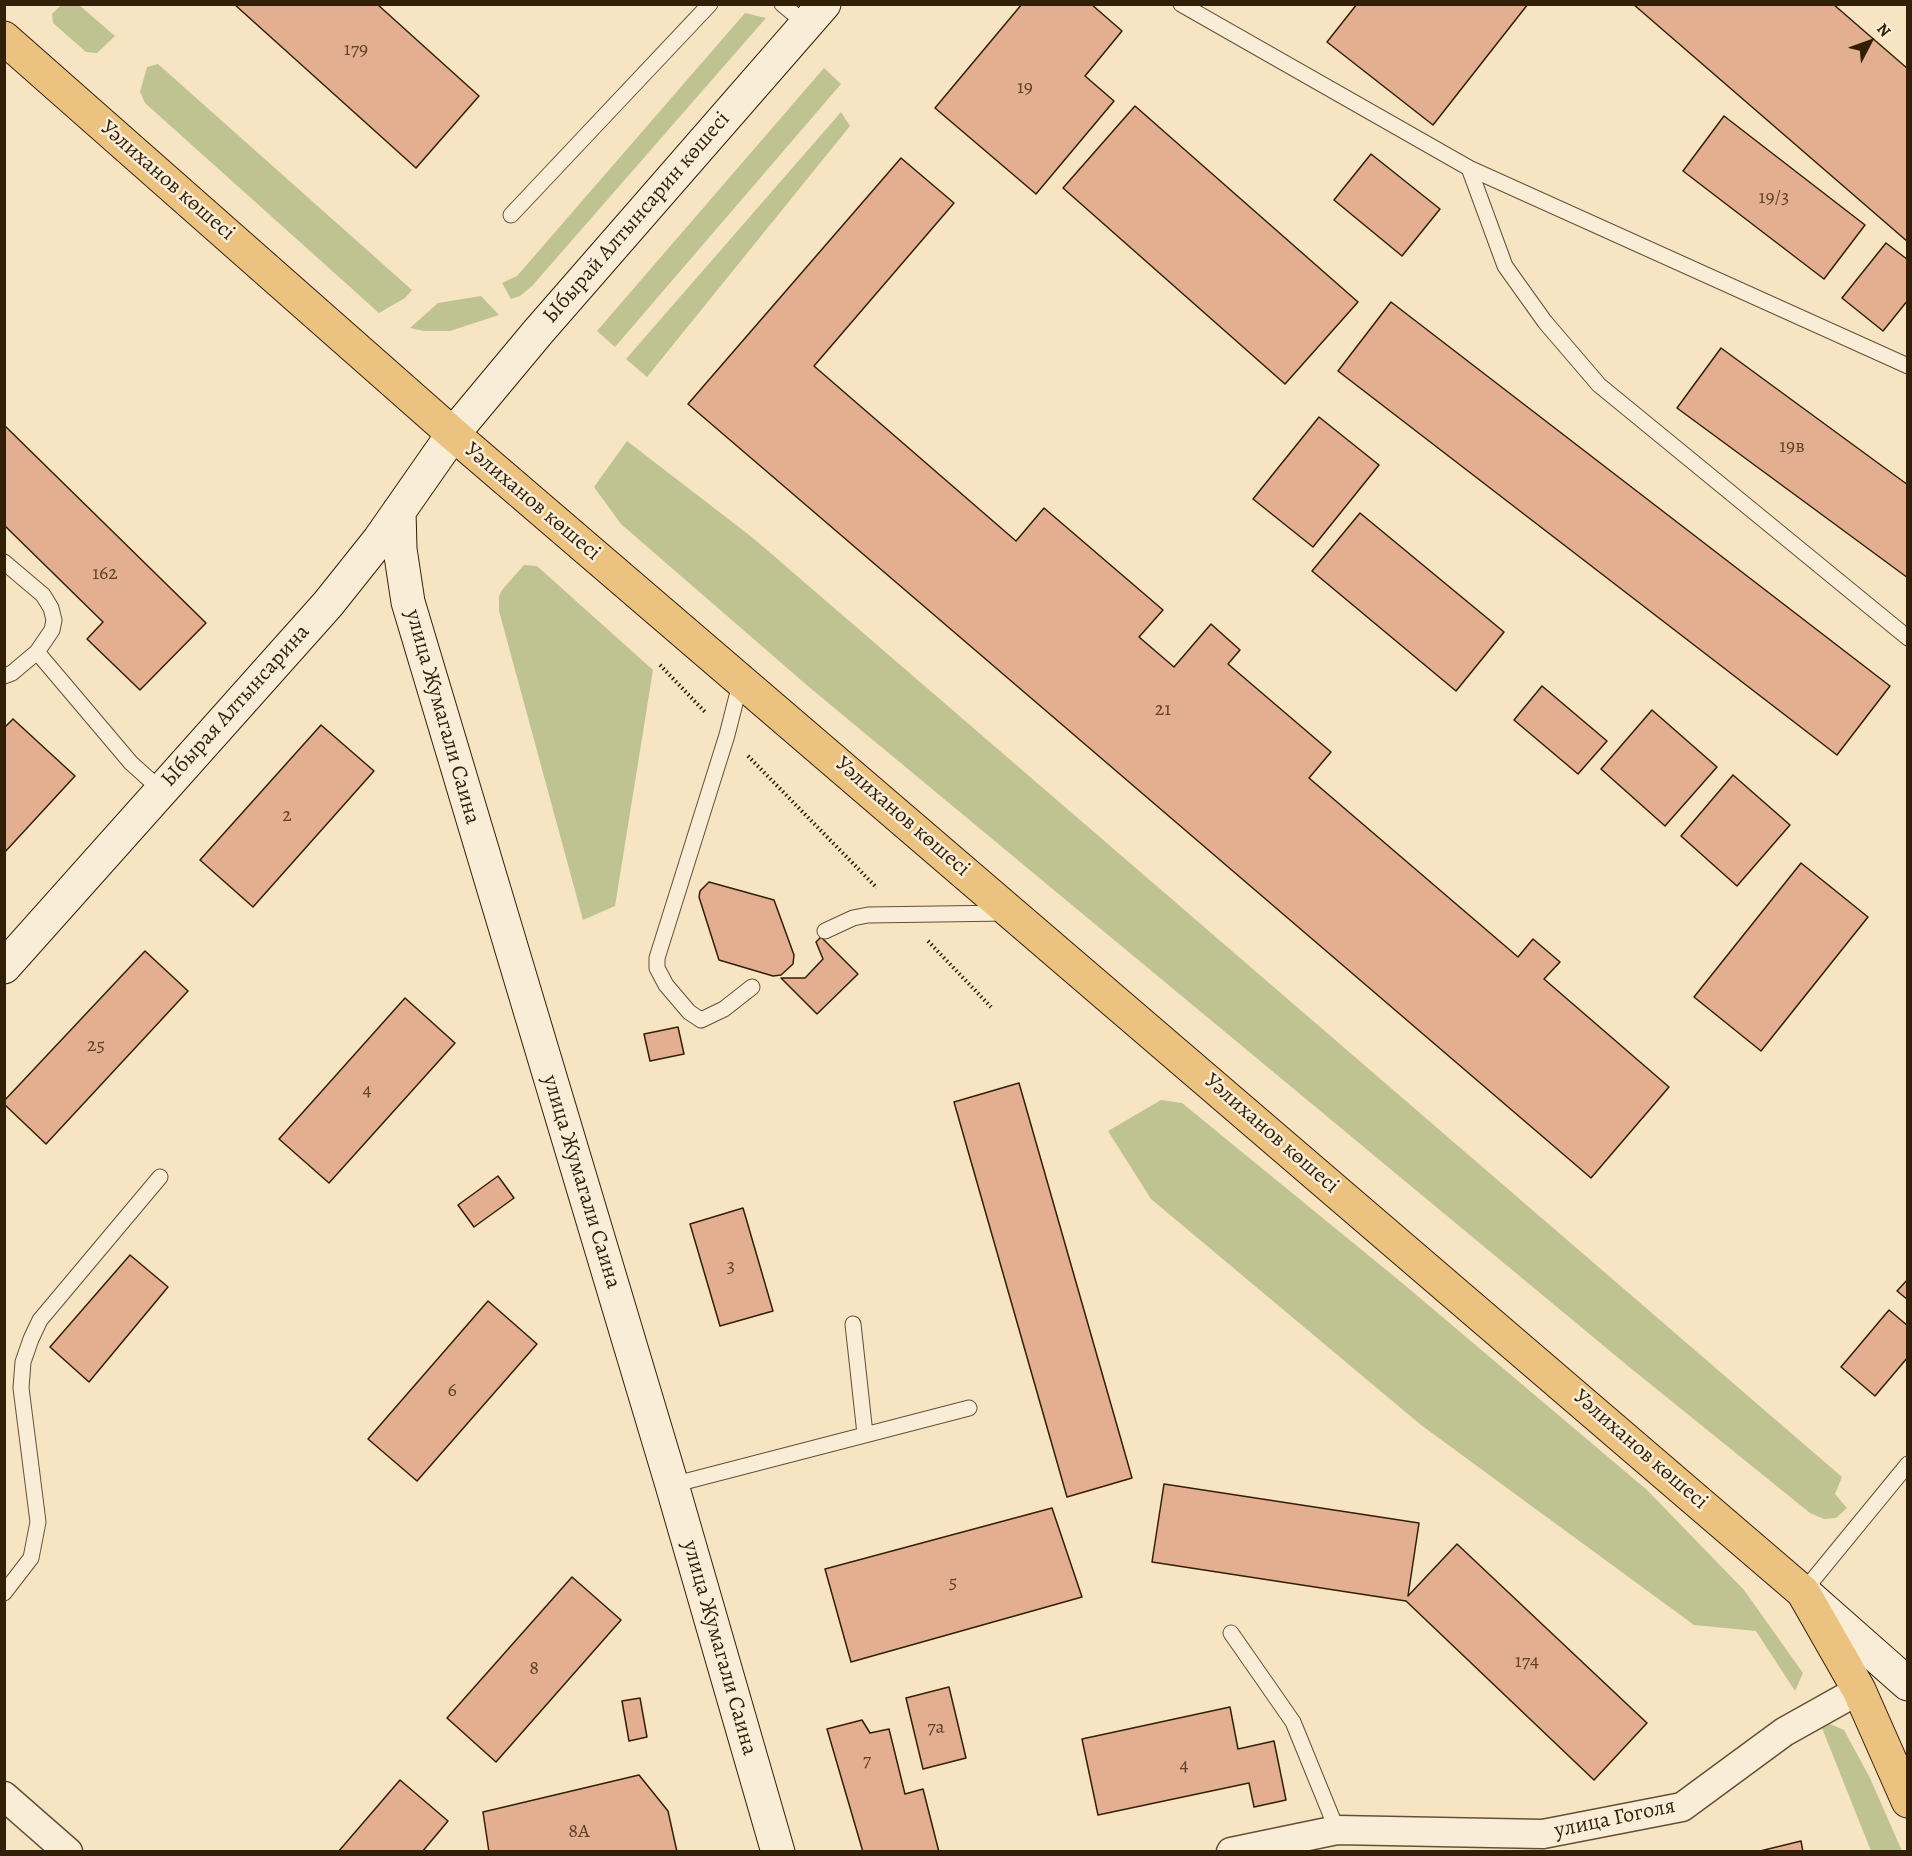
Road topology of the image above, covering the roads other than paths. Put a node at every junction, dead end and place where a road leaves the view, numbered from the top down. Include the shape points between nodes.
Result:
1 (710, 4) edge
2 (1181, 4) edge
3 (804, 11) edge
4 (4, 38) edge
5 (1469, 168) junction
6 (511, 215) dead end
7 (1908, 366) edge
8 (453, 434) junction
9 (399, 511) junction
10 (4, 562) edge
11 (1908, 638) edge
12 (37, 652) junction
13 (4, 676) edge
14 (741, 680) junction
15 (161, 790) junction
16 (1014, 913) junction
17 (825, 931) dead end
18 (4, 967) edge
19 (752, 987) dead end
20 (160, 1177) dead end
21 (853, 1324) dead end
22 (969, 1408) dead end
23 (865, 1434) junction
24 (1908, 1464) edge
25 (672, 1485) junction
26 (1803, 1592) junction
27 (4, 1593) edge
28 (1231, 1633) dead end
29 (1908, 1684) edge
30 (1859, 1690) junction
31 (4, 1796) edge
32 (1908, 1801) edge
33 (1337, 1830) junction
34 (68, 1851) edge
35 (778, 1851) edge
36 (1231, 1851) edge

1 - 6 lane
2 - 5 lane
3 - 8 street, Ыбырай Алтынсарин көшесі
4 - 8 highway, Уәлиханов көшесі
5 - 7 lane
5 - 11 lane via 1505,266 1545,322 1599,385
8 - 9 street, Ыбырая Алтынсарина
8 - 14 highway, Уәлиханов көшесі
9 - 15 street, Ыбырая Алтынсарина via 328,604
9 - 25 street, улица Жумагали Саина via 408,602
10 - 12 lane via 43,595 51,608 52,630
12 - 13 lane
12 - 15 lane via 131,763
14 - 16 highway, Уәлиханов көшесі
14 - 19 lane via 658,949 657,968 682,1005 701,1020 724,1009
15 - 18 street, Ыбырая Алтынсарина
16 - 17 lane via 868,915
16 - 26 highway, Уәлиханов көшесі
20 - 27 lane via 40,1320 31,1339 23,1362 21,1388 38,1522 31,1558
21 - 23 lane
22 - 23 lane
23 - 25 lane
24 - 26 lane
25 - 35 street, улица Жумагали Саина
26 - 29 street, Уәлиханов көшесі
26 - 30 highway, Уәлиханов көшесі
28 - 33 lane via 1293,1722
30 - 32 highway, Уәлиханов көшесі
30 - 33 street, улица Гоголя via 1784,1732 1682,1807 1543,1834
31 - 34 street
33 - 36 street, улица Гоголя

